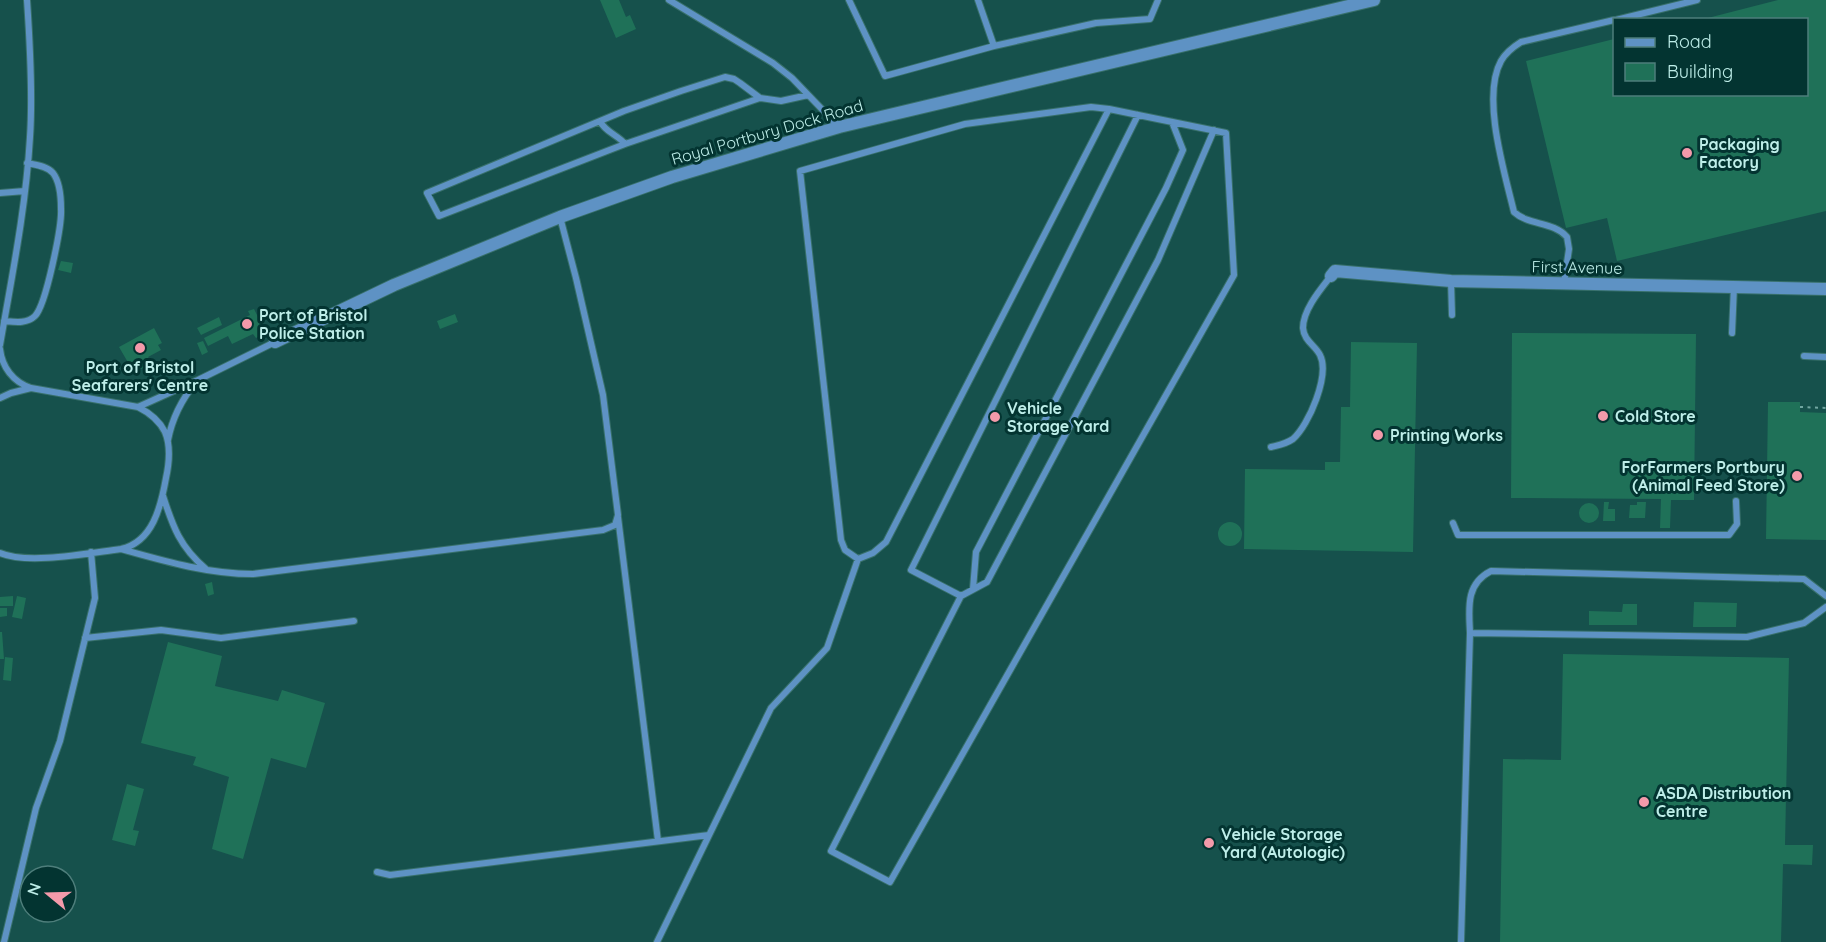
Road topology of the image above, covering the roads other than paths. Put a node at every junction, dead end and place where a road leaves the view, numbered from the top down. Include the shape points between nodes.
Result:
1 (27, 0) edge
2 (669, 0) edge
3 (849, 0) edge
4 (978, 0) edge
5 (1158, 0) edge
6 (1374, 0) edge
7 (1697, 0) edge
8 (1623, 18) edge
9 (1613, 20) edge
10 (994, 46) junction
11 (808, 95) junction
12 (760, 98) junction
13 (1109, 109) junction
14 (1138, 115) junction
15 (600, 121) junction
16 (1172, 122) junction
17 (839, 127) junction
18 (1214, 130) junction
19 (625, 144) junction
20 (27, 163) junction
21 (25, 191) junction
22 (0, 193) edge
23 (560, 216) junction
24 (1331, 276) joint
25 (1451, 281) junction
26 (1564, 283) junction
27 (1734, 286) junction
28 (1826, 289) edge
29 (1452, 315) dead end
30 (4, 321) junction
31 (1732, 333) dead end
32 (274, 342) joint
33 (0, 347) edge
34 (1804, 356) dead end
35 (1826, 357) edge
36 (198, 380) junction
37 (31, 388) junction
38 (0, 398) edge
39 (138, 406) junction
40 (168, 442) junction
41 (1271, 447) dead end
42 (163, 496) junction
43 (1736, 501) dead end
44 (618, 515) junction
45 (1453, 524) dead end
46 (121, 549) junction
47 (91, 552) junction
48 (0, 553) edge
49 (10, 558) junction
50 (858, 558) junction
51 (0, 559) edge
52 (207, 570) junction
53 (973, 589) junction
54 (961, 596) junction
55 (1826, 596) edge
56 (1826, 607) edge
57 (354, 621) dead end
58 (1470, 633) junction
59 (85, 638) junction
60 (709, 835) junction
61 (657, 841) junction
62 (378, 872) dead end
63 (4, 942) edge
64 (657, 942) edge
65 (1461, 942) edge

1 - 20 lane
2 - 11 lane via 755,51
3 - 10 lane via 885,76
4 - 10 lane
5 - 10 lane via 1150,19 1096,23
6 - 17 street, Royal Portbury Dock Road
7 - 8 lane
9 - 26 lane via 1521,42 1501,61 1496,76 1493,119 1514,212 1567,237
11 - 12 lane via 782,102
11 - 17 lane
12 - 15 lane via 725,77
12 - 19 lane
13 - 14 lane
13 - 50 lane via 886,542 873,553
13 - 50 lane via 1091,107 965,124 800,171 841,540 844,550
14 - 16 lane
14 - 54 lane via 911,570
15 - 19 lane
15 - 19 lane via 427,193 439,216
16 - 18 lane
16 - 53 lane via 1183,150 976,552
17 - 23 street, Royal Portbury Dock Road via 672,177
18 - 53 lane via 1158,260 987,582
18 - 54 lane via 1226,133 1234,275 891,882 831,851
20 - 21 lane
20 - 30 lane via 47,168 55,177 61,218 39,310 25,321
21 - 22 lane
21 - 30 lane
23 - 32 street, Royal Portbury Dock Road via 394,285
23 - 44 lane via 603,394
24 - 25 street, First Avenue via 1335,271
24 - 41 lane via 1306,314 1304,324 1303,332 1323,364 1312,408 1294,438
25 - 26 street, First Avenue
25 - 29 lane
26 - 27 street, First Avenue
27 - 28 street, First Avenue
27 - 31 lane
30 - 33 lane
32 - 36 lane, Royal Portbury Dock Road
33 - 37 lane via 6,369 21,385
34 - 35 lane
36 - 39 lane, Royal Portbury Dock Road
36 - 40 lane via 177,412
37 - 38 lane
37 - 39 lane
39 - 40 lane via 158,421
40 - 42 lane
42 - 46 lane via 150,528 135,544
42 - 52 lane via 180,541
43 - 45 lane via 1737,524 1729,535 1458,535
44 - 52 lane via 615,525 603,530 253,574
44 - 61 lane
46 - 47 lane
46 - 52 lane
47 - 49 lane
47 - 59 lane via 95,598
48 - 49 lane
49 - 51 lane
50 - 60 lane via 827,648 771,708
53 - 54 lane
55 - 58 lane via 1804,579 1491,571 1473,587 1469,602
56 - 58 lane via 1804,623 1747,637
57 - 59 lane via 221,638 161,630
58 - 65 lane
59 - 63 lane via 60,741 36,808
60 - 61 lane
60 - 64 lane
61 - 62 lane via 390,875

